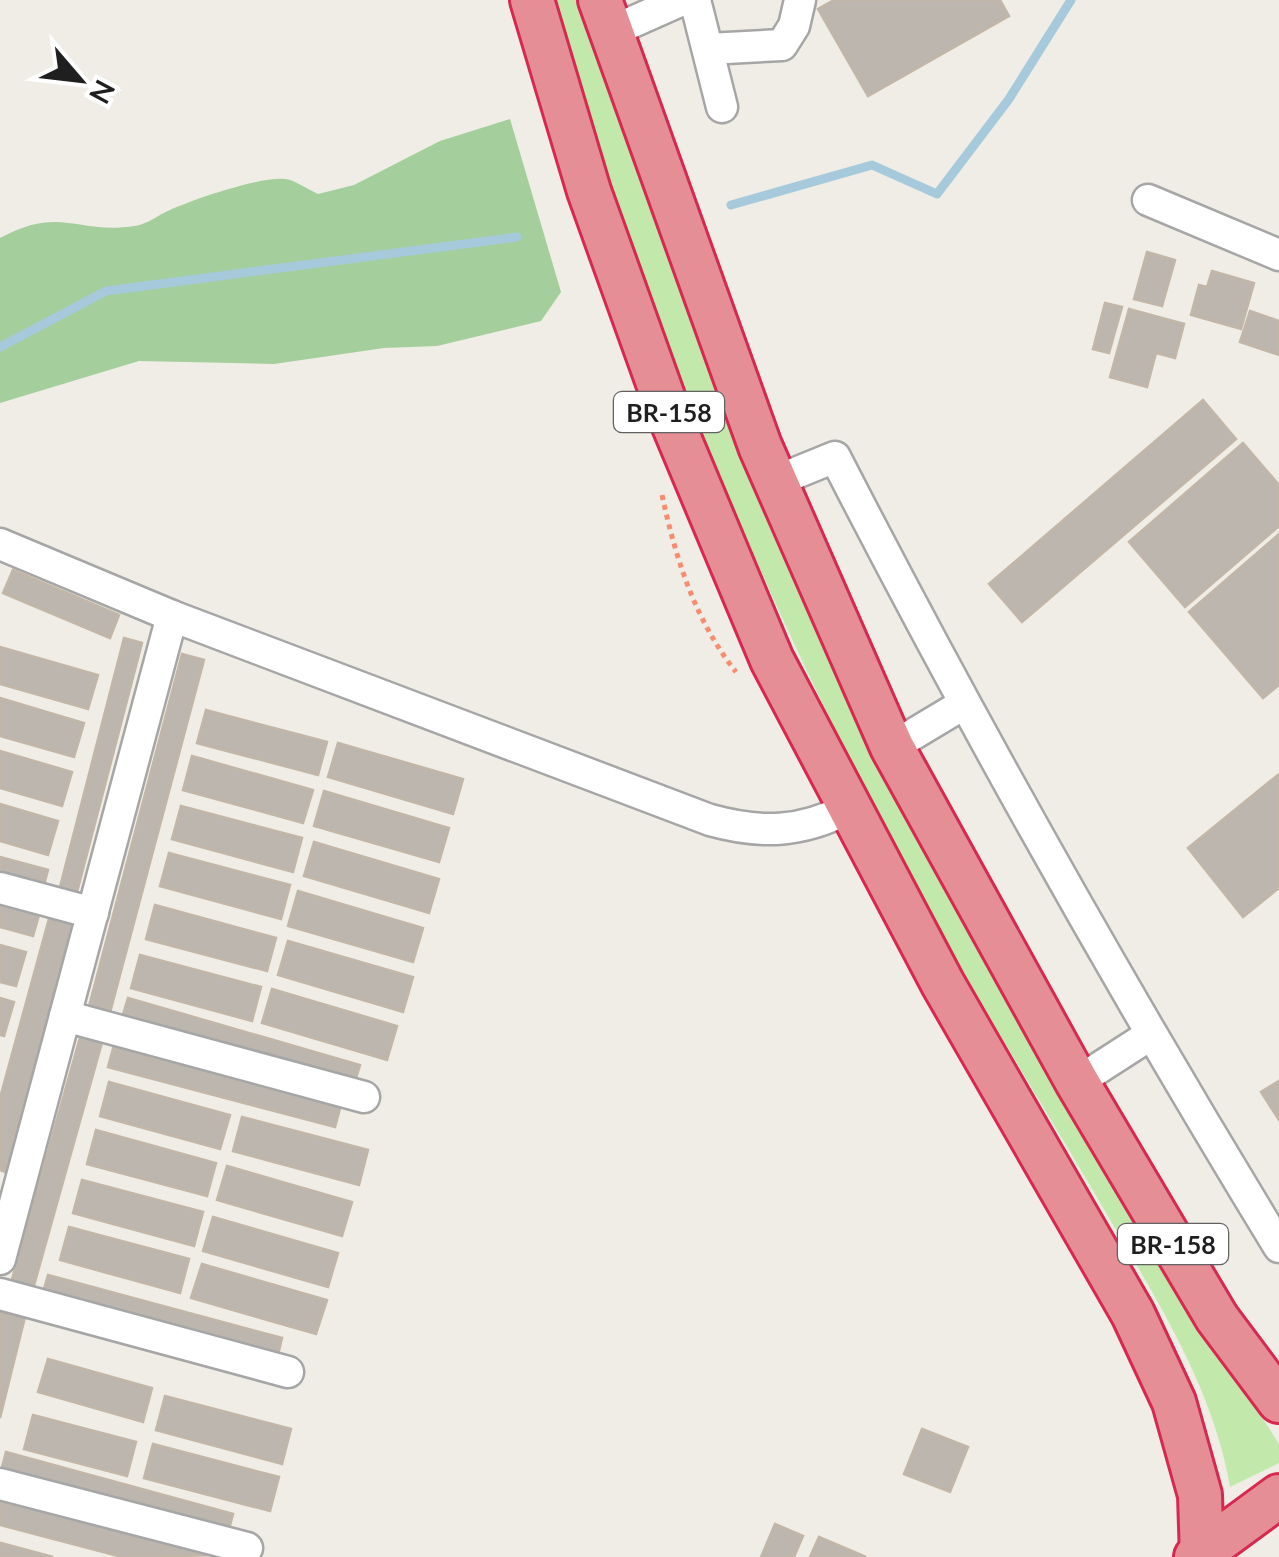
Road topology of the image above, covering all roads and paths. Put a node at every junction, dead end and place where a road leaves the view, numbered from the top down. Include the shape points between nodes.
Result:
1 (532, 0) edge
2 (682, 0) edge
3 (696, 0) edge
4 (800, 0) edge
5 (605, 16) edge
6 (708, 48) junction
7 (722, 107) dead end
8 (1148, 200) dead end
9 (1279, 254) edge
10 (776, 482) junction
11 (0, 544) edge
12 (172, 616) junction
13 (962, 704) junction
14 (892, 747) junction
15 (847, 808) junction
16 (0, 888) edge
17 (93, 913) junction
18 (65, 1016) junction
19 (1150, 1035) junction
20 (1078, 1082) junction
21 (364, 1097) dead end
22 (10, 1185) edge
23 (1279, 1247) edge
24 (0, 1258) edge
25 (0, 1294) edge
26 (288, 1372) dead end
27 (1279, 1401) edge
28 (0, 1484) edge
29 (1279, 1496) edge
30 (247, 1548) dead end
31 (1200, 1556) edge

1 - 15 highway, BR-158 via 589,191 671,419 772,660
2 - 5 street
3 - 6 street
4 - 6 street via 782,44
5 - 10 highway, BR-158
6 - 7 street
8 - 9 street
10 - 13 street via 835,457
10 - 14 highway, BR-158
11 - 12 street
12 - 15 street via 710,820 747,830 788,830 814,826
12 - 17 street
13 - 14 street
13 - 19 street
14 - 20 highway, BR-158
15 - 31 highway, BR-158 via 1133,1314 1179,1420 1200,1495
16 - 17 street
17 - 18 street
18 - 21 street
18 - 22 street
19 - 20 street
19 - 23 street
20 - 27 highway, BR-158 via 1217,1318
22 - 24 street
25 - 26 street
28 - 30 street
29 - 31 highway

